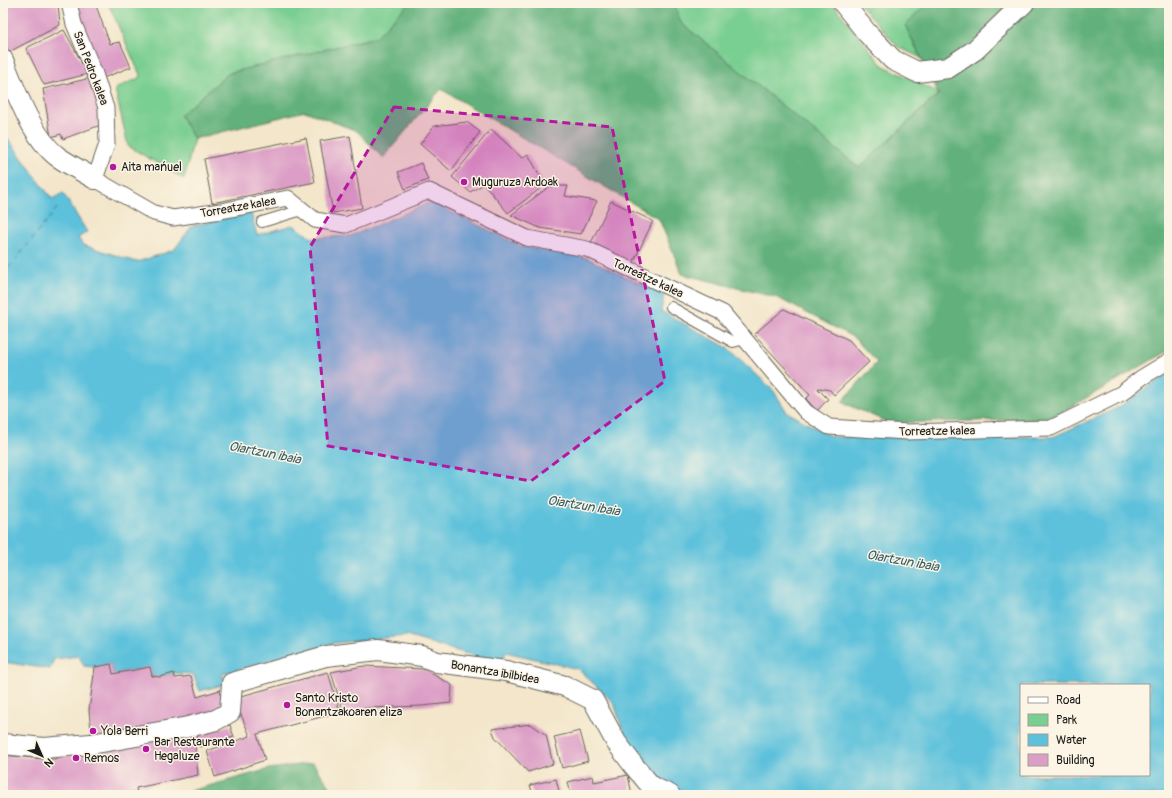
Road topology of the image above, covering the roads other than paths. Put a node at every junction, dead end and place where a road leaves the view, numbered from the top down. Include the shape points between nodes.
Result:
1 (69, 3) edge
2 (843, 3) edge
3 (1024, 3) edge
4 (3, 60) edge
5 (95, 179) junction
6 (302, 210) junction
7 (262, 222) dead end
8 (671, 307) dead end
9 (745, 339) junction
10 (1169, 361) edge
11 (3, 744) edge
12 (670, 795) edge

1 - 5 street, San Pedro kalea via 74,24 106,108 107,144
2 - 3 street via 893,60 917,72 948,68 975,50
4 - 5 street via 38,135 58,156
5 - 6 street, Torreatze kalea via 154,213 173,218 288,198
6 - 7 lane
6 - 9 street, Torreatze kalea via 315,220 346,226 429,191 527,238 587,249 641,274 723,313
8 - 9 lane via 733,342
9 - 10 street, Torreatze kalea via 806,412 829,427 906,432 1051,428 1122,393
11 - 12 street, Bonantza ibilbidea via 44,748 91,744 216,720 230,712 232,683 326,656 378,650 422,656 437,662 506,671 565,686 593,700 616,742 634,766 652,787

